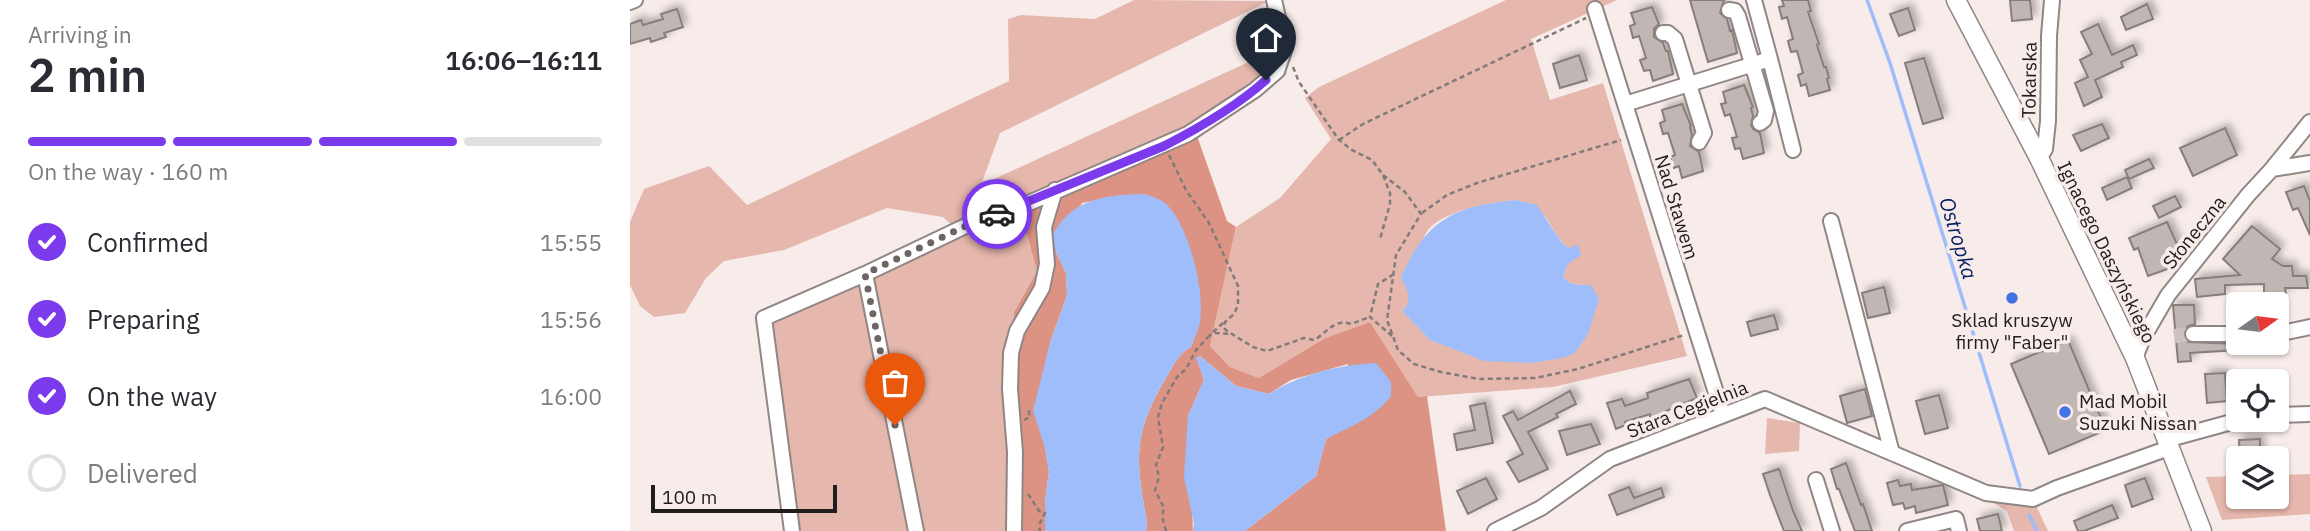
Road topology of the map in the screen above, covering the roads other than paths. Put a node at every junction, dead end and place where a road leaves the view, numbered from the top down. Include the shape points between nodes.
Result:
1 (1274, 0) edge
2 (1754, 0) edge
3 (1956, 0) edge
4 (2052, 0) edge
5 (1729, 10) dead end
6 (1595, 11) road end
7 (1663, 33) dead end
8 (1770, 59) junction
9 (1753, 64) junction
10 (1688, 84) junction
11 (1625, 104) junction
12 (2310, 122) edge
13 (1760, 123) dead end
14 (1699, 142) dead end
15 (1793, 150) dead end
16 (2039, 158) junction
17 (2310, 163) edge
18 (2272, 169) junction
19 (1055, 190) junction
20 (1831, 221) dead end
21 (865, 274) junction
22 (2310, 327) edge
23 (2289, 331) edge
24 (2193, 334) tunnel mouth
25 (2226, 334) edge
26 (2135, 358) junction
27 (2310, 414) edge
28 (1723, 415) junction
29 (2289, 415) edge
30 (2226, 424) edge
31 (2168, 444) junction
32 (1892, 453) junction
33 (1816, 480) dead end
34 (793, 531) edge
35 (916, 531) edge
36 (1014, 531) edge
37 (1495, 531) edge
38 (1832, 531) edge
39 (1907, 531) edge
40 (1959, 531) edge
41 (2202, 531) edge

1 - 19 street via 1285,48 1276,71 1255,90 1188,134
2 - 8 street
3 - 16 main road, Ignacego Daszyńskiego
4 - 16 street, Tokarska via 2048,121 2045,149
5 - 9 street via 1738,16
6 - 11 street, Nad Stawem
7 - 10 street via 1675,40
8 - 9 street
8 - 15 street
9 - 10 street
9 - 13 street via 1766,111
10 - 11 street
10 - 14 street via 1704,132
11 - 28 street, Nad Stawem
12 - 18 street, Słoneczna
16 - 26 main road, Ignacego Daszyńskiego
17 - 18 street
18 - 26 street, Słoneczna via 2168,295
19 - 21 street
19 - 36 street via 1044,227 1047,264 1042,288 1017,331 1011,353
20 - 32 street
21 - 34 street via 764,318
21 - 35 street
22 - 23 street
24 - 25 street
26 - 31 main road, Ignacego Daszyńskiego
27 - 29 street
28 - 32 street, Stara Cegielnia via 1765,399
28 - 37 street, Stara Cegielnia via 1610,459 1541,508
30 - 31 street
31 - 32 street, Stara Cegielnia via 2033,499 1986,493
31 - 41 main road, Ignacego Daszyńskiego
33 - 38 street
39 - 40 street via 1956,519

